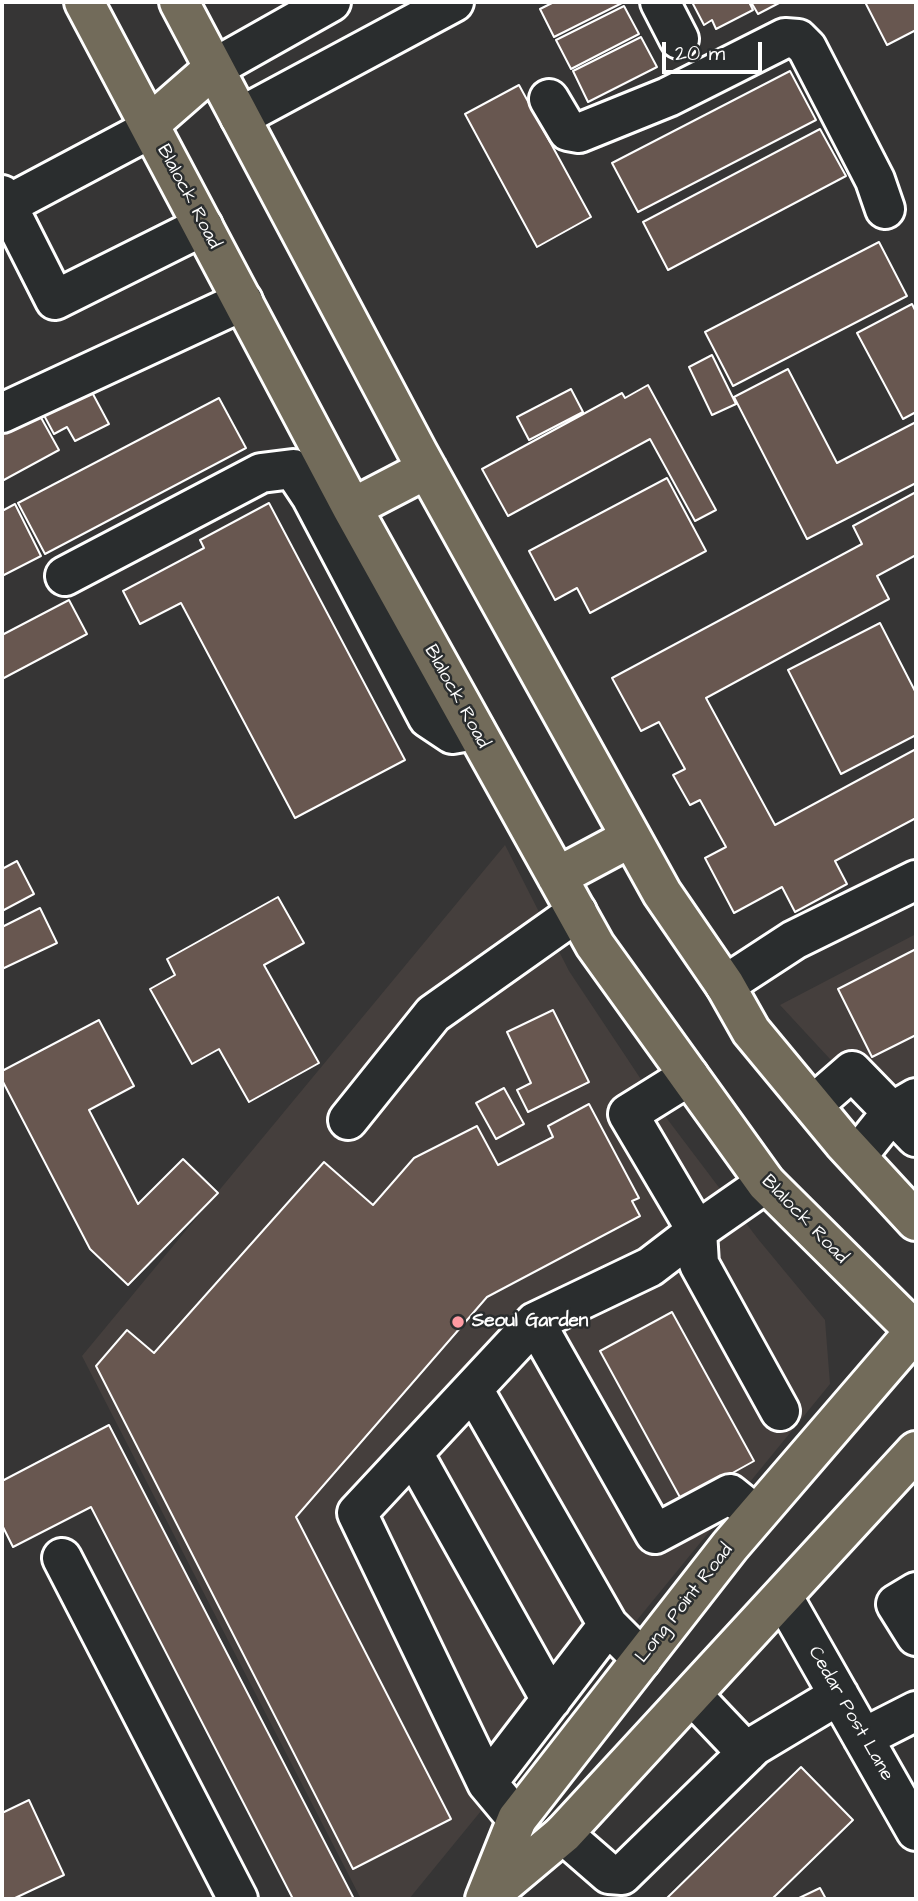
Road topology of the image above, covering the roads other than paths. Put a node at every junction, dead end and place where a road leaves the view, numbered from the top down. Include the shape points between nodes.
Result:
1 (84, 2) edge
2 (179, 2) edge
3 (331, 2) edge
4 (454, 2) edge
5 (660, 2) edge
6 (680, 39) dead end
7 (214, 68) junction
8 (549, 99) dead end
9 (240, 117) junction
10 (151, 126) junction
11 (4, 200) edge
12 (885, 209) dead end
13 (203, 226) junction
14 (243, 301) junction
15 (2, 412) edge
16 (427, 469) junction
17 (339, 516) junction
18 (65, 576) dead end
19 (631, 838) junction
20 (556, 877) junction
21 (916, 880) edge
22 (577, 912) junction
23 (725, 985) junction
24 (688, 1076) junction
25 (813, 1105) junction
26 (908, 1116) edge
27 (348, 1120) dead end
28 (856, 1156) junction
29 (766, 1183) junction
30 (916, 1221) edge
31 (697, 1231) junction
32 (536, 1322) junction
33 (916, 1331) edge
34 (472, 1389) junction
35 (780, 1411) dead end
36 (916, 1451) edge
37 (413, 1453) junction
38 (756, 1516) junction
39 (62, 1558) dead end
40 (916, 1592) edge
41 (783, 1597) junction
42 (608, 1625) junction
43 (916, 1636) edge
44 (642, 1659) junction
45 (692, 1695) junction
46 (839, 1695) junction
47 (551, 1700) junction
48 (916, 1712) edge
49 (863, 1738) junction
50 (747, 1753) junction
51 (487, 1783) junction
52 (517, 1818) junction
53 (916, 1831) edge
54 (563, 1834) junction
55 (238, 1899) edge
56 (485, 1899) edge

1 - 10 main road, Blalock Road
2 - 7 main road
3 - 7 street
4 - 9 street
5 - 6 street
7 - 9 main road
7 - 10 main road
8 - 12 street via 568,131 579,133 667,97 785,38 798,39 807,48 875,180
9 - 16 main road
10 - 11 street
10 - 13 main road, Blalock Road
11 - 13 street via 55,300
13 - 14 main road, Blalock Road
14 - 15 street
14 - 17 main road, Blalock Road
16 - 17 main road
16 - 19 main road
17 - 18 street via 312,496 293,468 261,473
17 - 20 main road, Blalock Road via 475,730
19 - 20 main road
19 - 23 main road via 662,893
20 - 22 main road, Blalock Road
21 - 23 street via 794,940
22 - 24 main road, Blalock Road via 595,946
22 - 27 street via 433,1014
23 - 25 main road via 751,1031
24 - 29 main road, Blalock Road
24 - 31 street via 628,1114
25 - 26 street via 852,1071
25 - 28 main road
26 - 28 street
28 - 30 main road
29 - 31 street
29 - 33 main road, Blalock Road
31 - 32 street via 650,1267
31 - 35 street via 699,1264
32 - 34 street
32 - 38 street via 655,1534 730,1494
33 - 38 main road, Long Point Road
34 - 37 street
34 - 42 street
36 - 41 main road, Long Point Road
37 - 47 street
37 - 51 street via 357,1513
38 - 44 main road, Long Point Road
39 - 55 street
40 - 43 street via 896,1604
41 - 45 main road, Long Point Road
41 - 46 street, Cedar Post Lane
42 - 44 street
42 - 47 street
44 - 52 main road, Long Point Road
45 - 50 street
45 - 54 main road, Long Point Road
46 - 49 street, Cedar Post Lane
46 - 50 street
47 - 51 street
48 - 49 street
49 - 53 street, Cedar Post Lane
50 - 54 street via 622,1875 609,1874
51 - 52 street
52 - 56 main road, Long Point Road
54 - 56 main road, Long Point Road

